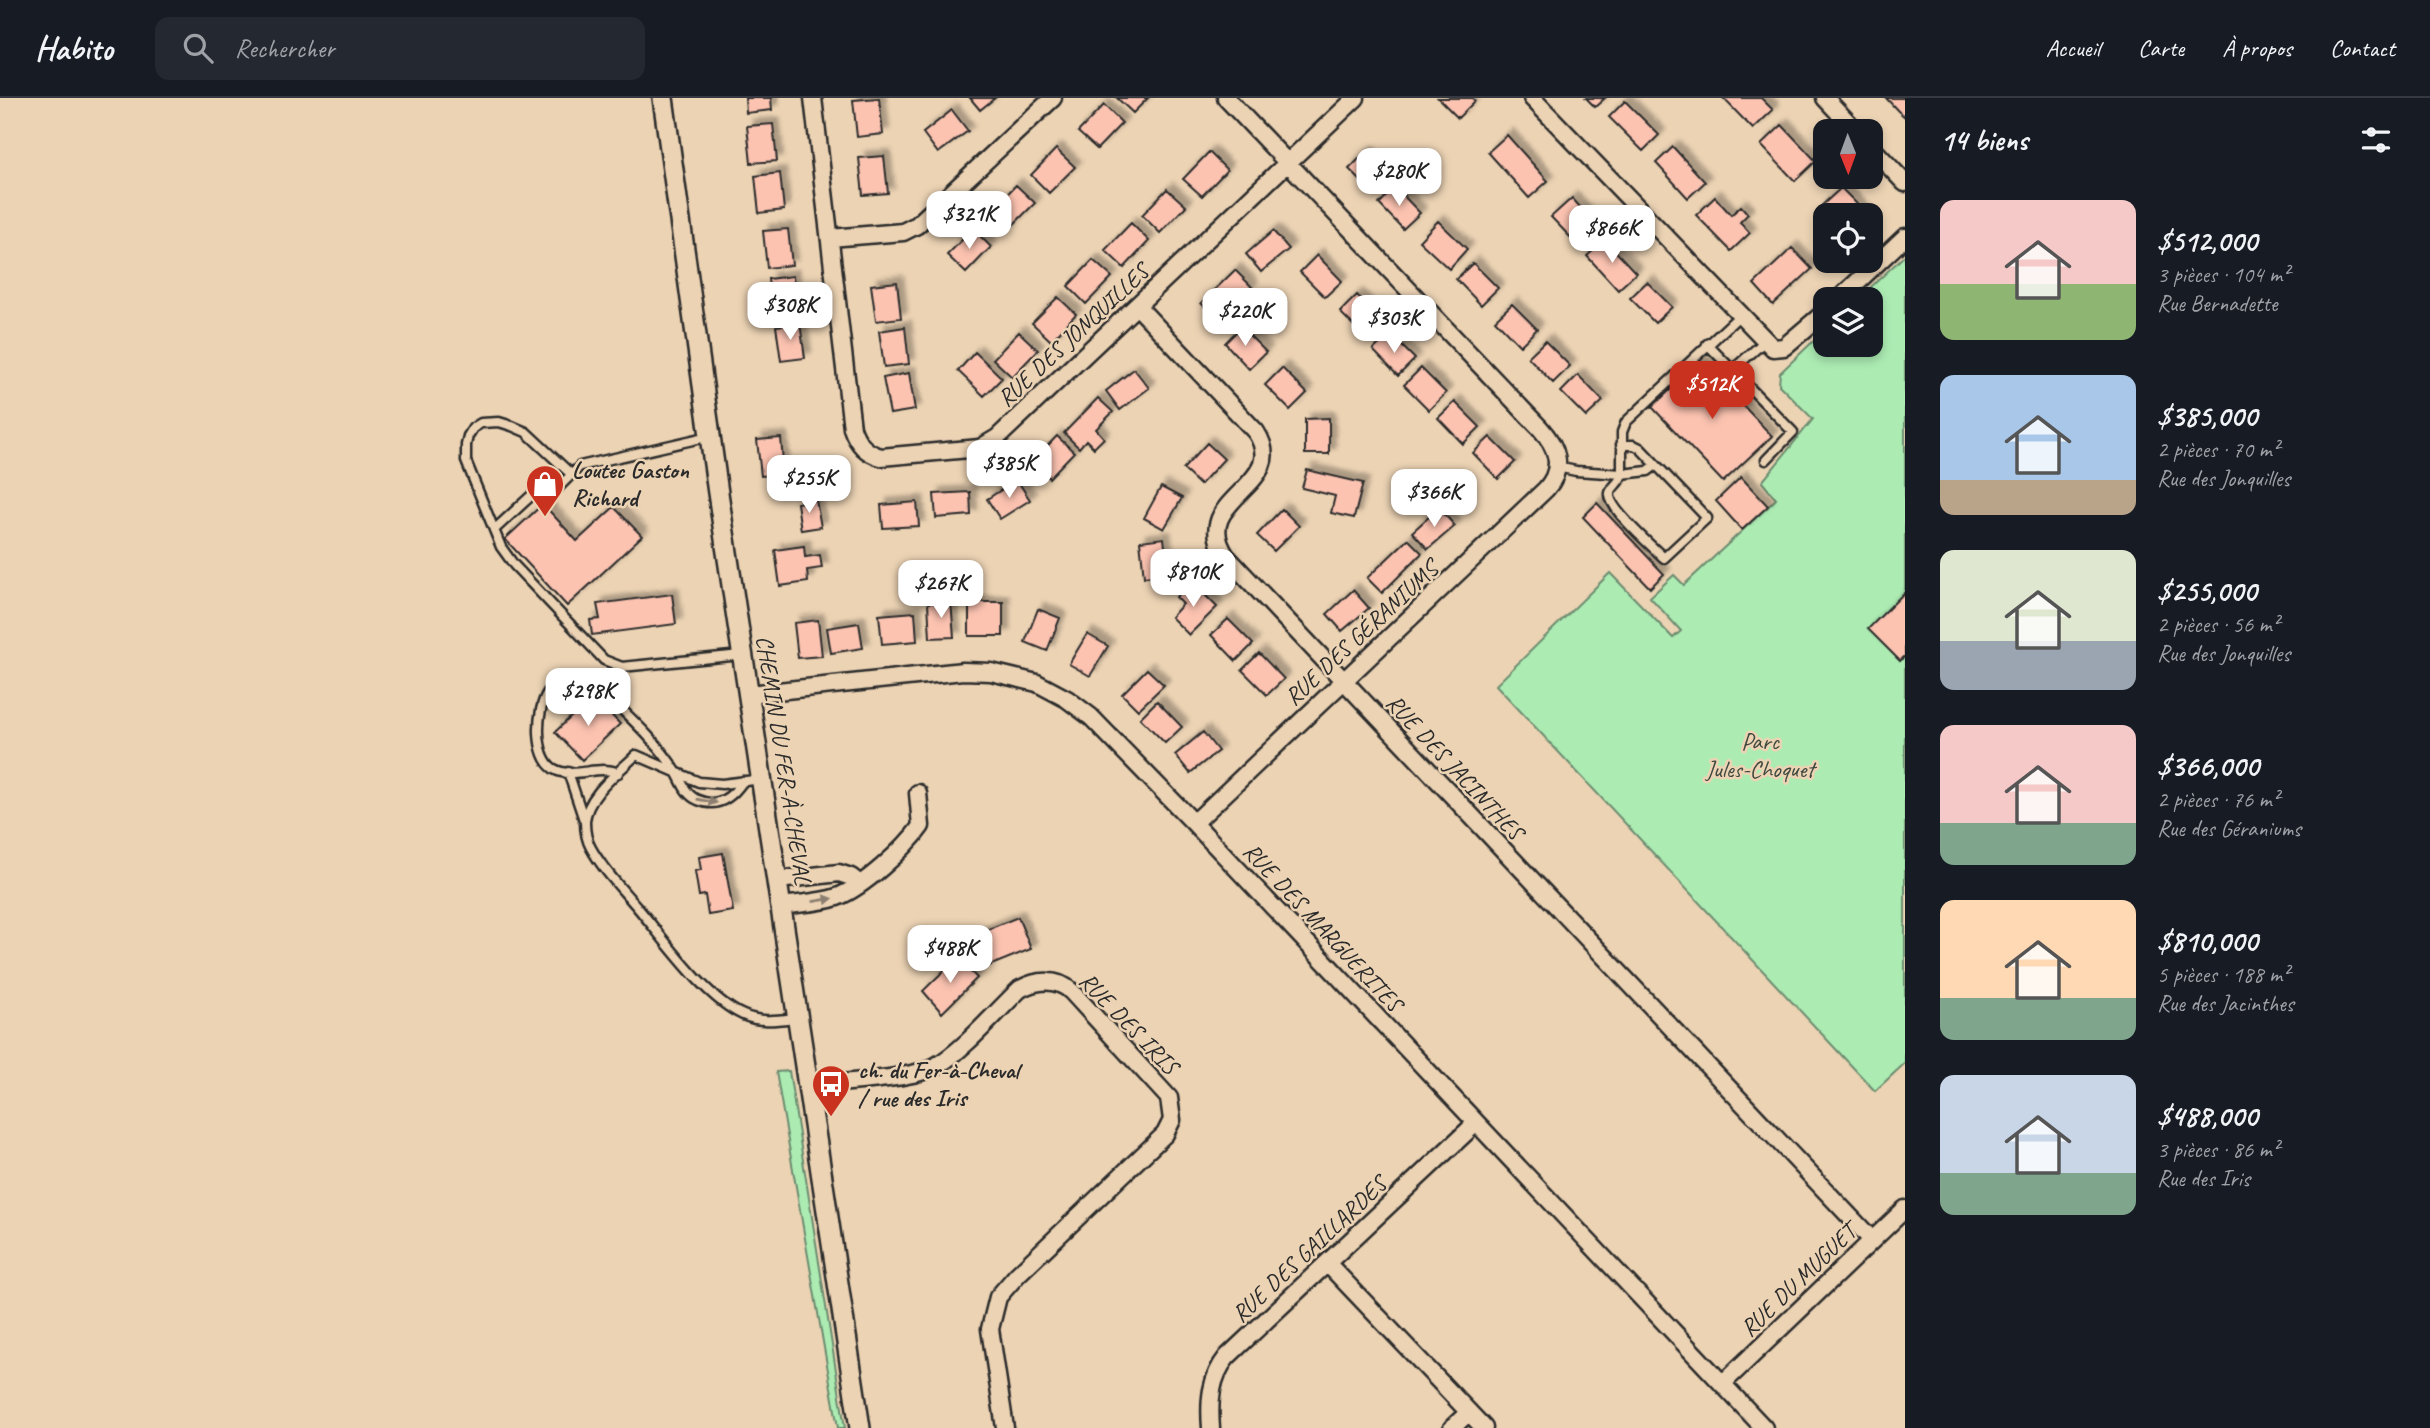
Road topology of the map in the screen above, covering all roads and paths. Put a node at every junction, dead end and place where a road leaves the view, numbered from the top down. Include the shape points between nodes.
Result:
1 (663, 98) edge
2 (813, 98) edge
3 (1053, 98) edge
4 (1226, 98) edge
5 (1356, 98) edge
6 (1532, 98) edge
7 (1825, 98) edge
8 (1845, 119) edge
9 (1883, 160) edge
10 (1288, 163) junction
11 (1905, 183) edge
12 (1905, 237) edge
13 (831, 238) junction
14 (1852, 287) edge
15 (1137, 306) junction
16 (1740, 315) junction
17 (1813, 323) edge
18 (1707, 344) junction
19 (1771, 345) junction
20 (1733, 370) junction
21 (1720, 381) dead end
22 (710, 436) junction
23 (1621, 445) junction
24 (1766, 460) dead end
25 (1656, 465) junction
26 (1557, 470) junction
27 (572, 474) junction
28 (1622, 474) junction
29 (494, 530) junction
30 (743, 654) junction
31 (1343, 682) junction
32 (749, 694) junction
33 (568, 772) junction
34 (676, 772) junction
35 (618, 773) junction
36 (753, 780) junction
37 (918, 793) dead end
38 (585, 823) junction
39 (1194, 823) junction
40 (778, 880) junction
41 (860, 884) junction
42 (782, 906) junction
43 (798, 1018) junction
44 (808, 1086) junction
45 (1476, 1123) junction
46 (1905, 1209) edge
47 (1872, 1240) junction
48 (1327, 1263) junction
49 (1722, 1384) junction
50 (1469, 1412) junction
51 (860, 1428) edge
52 (1005, 1428) edge
53 (1211, 1428) edge
54 (1452, 1428) edge
55 (1484, 1428) edge
56 (1764, 1428) edge

1 - 22 street, CHEMIN DU FER-À-CHEVAL
2 - 13 street, RUE DES JONQUILLES
3 - 13 street via 917,225 902,232
4 - 10 street
5 - 10 street, RUE DES JONQUILLES
6 - 16 street
7 - 8 street
9 - 11 street
10 - 15 street, RUE DES JONQUILLES
10 - 26 street via 1550,439
12 - 14 street
13 - 15 street, RUE DES JONQUILLES via 852,428 860,445 881,457 986,445
15 - 31 street, RUE DES JACINTHES via 1260,437 1264,464 1219,517 1218,540 1226,556
16 - 18 lane
16 - 19 street
17 - 19 street via 1792,342
18 - 20 lane
18 - 23 lane via 1630,416
19 - 20 lane
20 - 21 lane
20 - 24 lane via 1793,432
22 - 27 lane via 593,463
22 - 30 street, CHEMIN DU FER-À-CHEVAL
23 - 25 lane via 1640,448
23 - 28 lane
25 - 28 lane via 1648,471
25 - 28 lane via 1707,518 1664,558 1612,505 1610,493
26 - 28 lane
26 - 31 street, RUE DES GÉRANIUMS via 1546,489
27 - 29 lane via 551,495 533,494
27 - 29 lane via 526,432 489,422 473,428 466,461
29 - 30 lane via 514,565 591,648 613,665
30 - 32 street, CHEMIN DU FER-À-CHEVAL
31 - 39 street, RUE DES GÉRANIUMS
31 - 47 street, RUE DES JACINTHES
32 - 36 street, CHEMIN DU FER-À-CHEVAL
32 - 39 street, RUE DES MARGUERITES via 963,671 1022,678 1083,710
33 - 34 lane via 550,766 541,752 540,717 548,692 556,685 586,678
33 - 35 lane via 604,769
33 - 38 lane
34 - 35 lane via 636,755
34 - 36 lane via 711,783
34 -> 36 lane via 692,797 709,803 731,797
35 - 38 lane via 593,799
36 - 40 street, CHEMIN DU FER-À-CHEVAL
37 - 41 street via 921,827
38 - 43 lane via 594,853 722,1002 756,1020
39 - 45 street, RUE DES MARGUERITES
40 - 41 street via 839,873
40 - 42 street, CHEMIN DU FER-À-CHEVAL
42 -> 41 street via 832,899
42 - 43 street, CHEMIN DU FER-À-CHEVAL
43 - 44 street, CHEMIN DU FER-À-CHEVAL
44 - 51 street, CHEMIN DU FER-À-CHEVAL
44 - 52 street, RUE DES IRIS via 930,1069 946,1060 1020,989 1045,981 1071,992 1169,1098 1172,1120 1164,1134 998,1297 990,1329
45 - 48 street, RUE DES GAILLARDES
45 - 49 street, RUE DES MARGUERITES
46 - 47 street, RUE DU MUGUET
47 - 49 street, RUE DU MUGUET
48 - 50 street
48 - 53 street, RUE DES GAILLARDES via 1221,1365 1209,1401
49 - 56 street, RUE DES MARGUERITES
50 - 54 street
50 - 55 street

